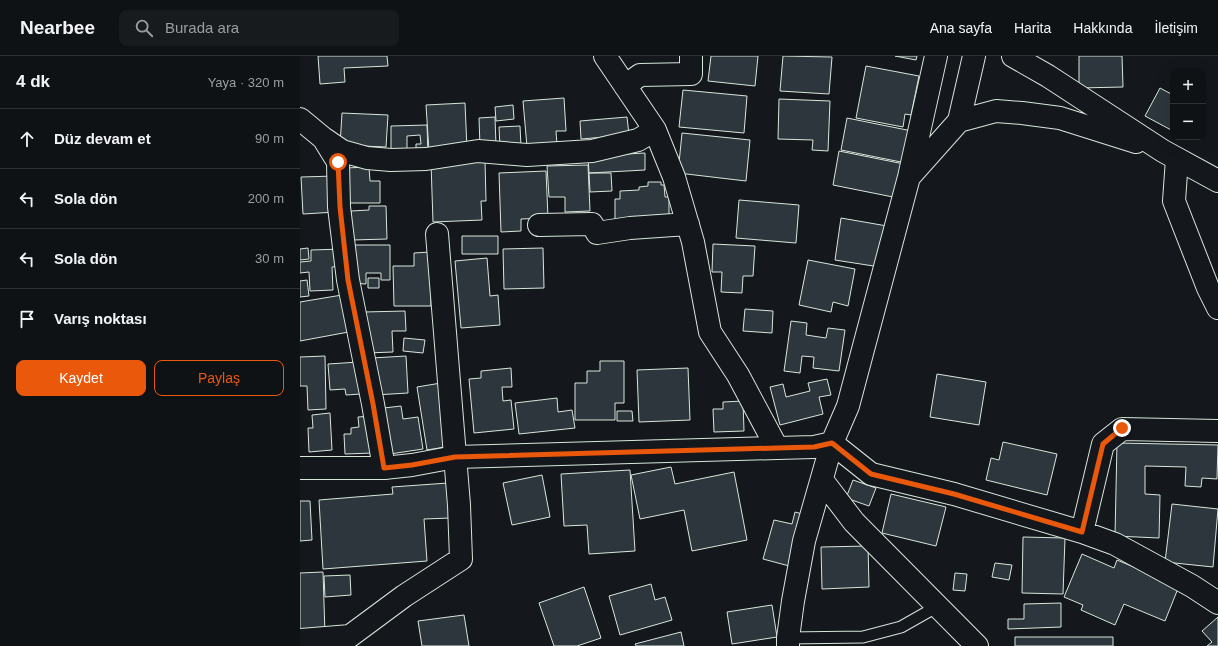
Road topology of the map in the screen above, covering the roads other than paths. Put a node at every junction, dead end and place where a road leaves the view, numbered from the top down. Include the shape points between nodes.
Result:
1 (605, 56) edge
2 (691, 56) edge
3 (936, 56) edge
4 (974, 56) edge
5 (1013, 56) edge
6 (1032, 56) edge
7 (1048, 76) junction
8 (625, 86) junction
9 (300, 119) edge
10 (959, 121) junction
11 (655, 130) junction
12 (323, 138) junction
13 (1170, 155) junction
14 (909, 177) junction
15 (1218, 181) edge
16 (688, 224) junction
17 (539, 225) dead end
18 (437, 234) dead end
19 (1218, 308) edge
20 (1218, 431) edge
21 (832, 443) junction
22 (777, 448) junction
23 (455, 457) junction
24 (300, 468) edge
25 (384, 468) junction
26 (822, 480) junction
27 (1082, 532) junction
28 (1218, 603) edge
29 (938, 606) junction
30 (300, 640) edge
31 (788, 642) edge
32 (977, 646) edge

1 - 8 street
2 - 8 street via 691,74 640,75
3 - 14 street
4 - 10 street
5 - 7 street
6 - 7 street
7 - 13 street
8 - 11 street
9 - 12 street
10 - 13 street via 996,112 1060,118
10 - 14 street
11 - 12 street via 638,140 592,151 527,155 478,151 426,159 391,160 367,158 342,151
11 - 16 street via 674,177
12 - 25 street via 338,162 348,280
13 - 15 street
13 - 19 street via 1174,200
14 - 21 street via 848,406
16 - 17 street via 597,233 592,224
16 - 22 street via 710,332 738,375
18 - 23 street
20 - 27 street via 1122,428 1103,444
21 - 22 street via 814,447
21 - 26 street
21 - 27 street via 871,474 954,494
22 - 23 street
23 - 25 street
23 - 30 street via 461,559 404,596 350,636
24 - 25 street
26 - 29 street via 854,522
26 - 31 street via 804,541
27 - 28 street via 1115,544
29 - 31 lane via 901,627 863,636
29 - 32 street

